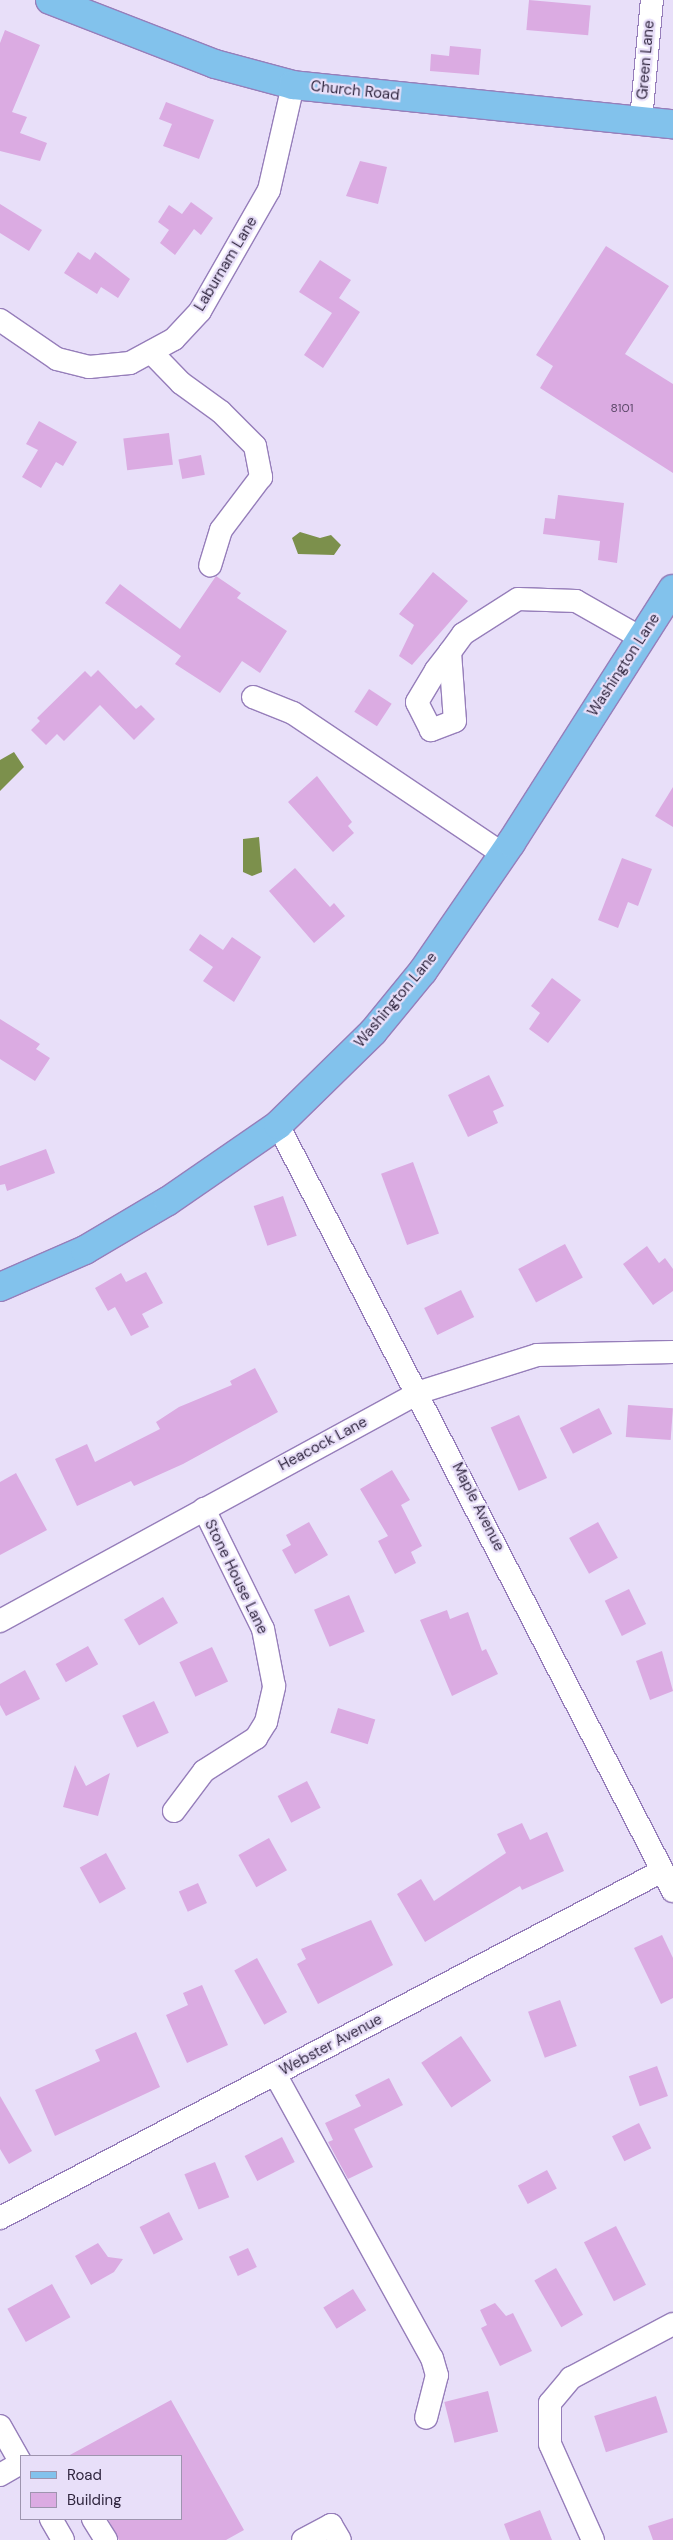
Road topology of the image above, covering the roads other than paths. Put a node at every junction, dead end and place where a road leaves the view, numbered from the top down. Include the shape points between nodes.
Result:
1 (50, 0) edge
2 (652, 0) edge
3 (293, 84) junction
4 (641, 120) junction
5 (673, 124) edge
6 (0, 320) edge
7 (151, 352) junction
8 (210, 565) dead end
9 (673, 589) edge
10 (641, 638) junction
11 (450, 652) dead end
12 (253, 697) dead end
13 (503, 854) junction
14 (278, 1125) junction
15 (0, 1288) edge
16 (673, 1352) edge
17 (420, 1392) junction
18 (204, 1510) junction
19 (0, 1621) edge
20 (174, 1811) dead end
21 (662, 1871) junction
22 (673, 1891) edge
23 (275, 2074) junction
24 (0, 2218) edge
25 (673, 2324) edge
26 (426, 2418) dead end
27 (0, 2426) edge
28 (20, 2461) edge
29 (20, 2464) edge
30 (0, 2475) edge
31 (94, 2520) edge
32 (106, 2540) edge
33 (303, 2540) edge
34 (340, 2540) edge
35 (593, 2540) edge

1 - 3 main road, Church Road via 215,64
2 - 4 street, Green Lane
3 - 4 main road, Church Road
3 - 7 street, Laburnam Lane via 269,190 200,311 174,339
4 - 5 main road, Church Road
6 - 7 street, Laburnam Lane via 57,359 89,367 130,364
7 - 8 street via 181,383 221,412 255,446 260,477 221,530
9 - 10 main road, Washington Lane
10 - 11 street via 576,601 518,599 463,634
10 - 13 main road, Washington Lane
12 - 13 street via 293,713
13 - 14 main road, Washington Lane via 423,971 373,1032
14 - 15 main road, Washington Lane via 168,1201 85,1250
14 - 17 street, Maple Avenue
16 - 17 street, Heacock Lane via 536,1355
17 - 18 street, Heacock Lane
17 - 21 street, Maple Avenue
18 - 19 street, Heacock Lane
18 - 20 street, Stone House Lane via 263,1629 274,1686 269,1714 256,1738 204,1771
21 - 22 street, Maple Avenue
21 - 23 street, Webster Avenue
23 - 24 street, Webster Avenue
23 - 26 street via 432,2358 438,2374
25 - 35 street via 571,2378 550,2404 550,2444
27 - 28 street
29 - 30 street
31 - 32 street
33 - 34 street via 331,2524

